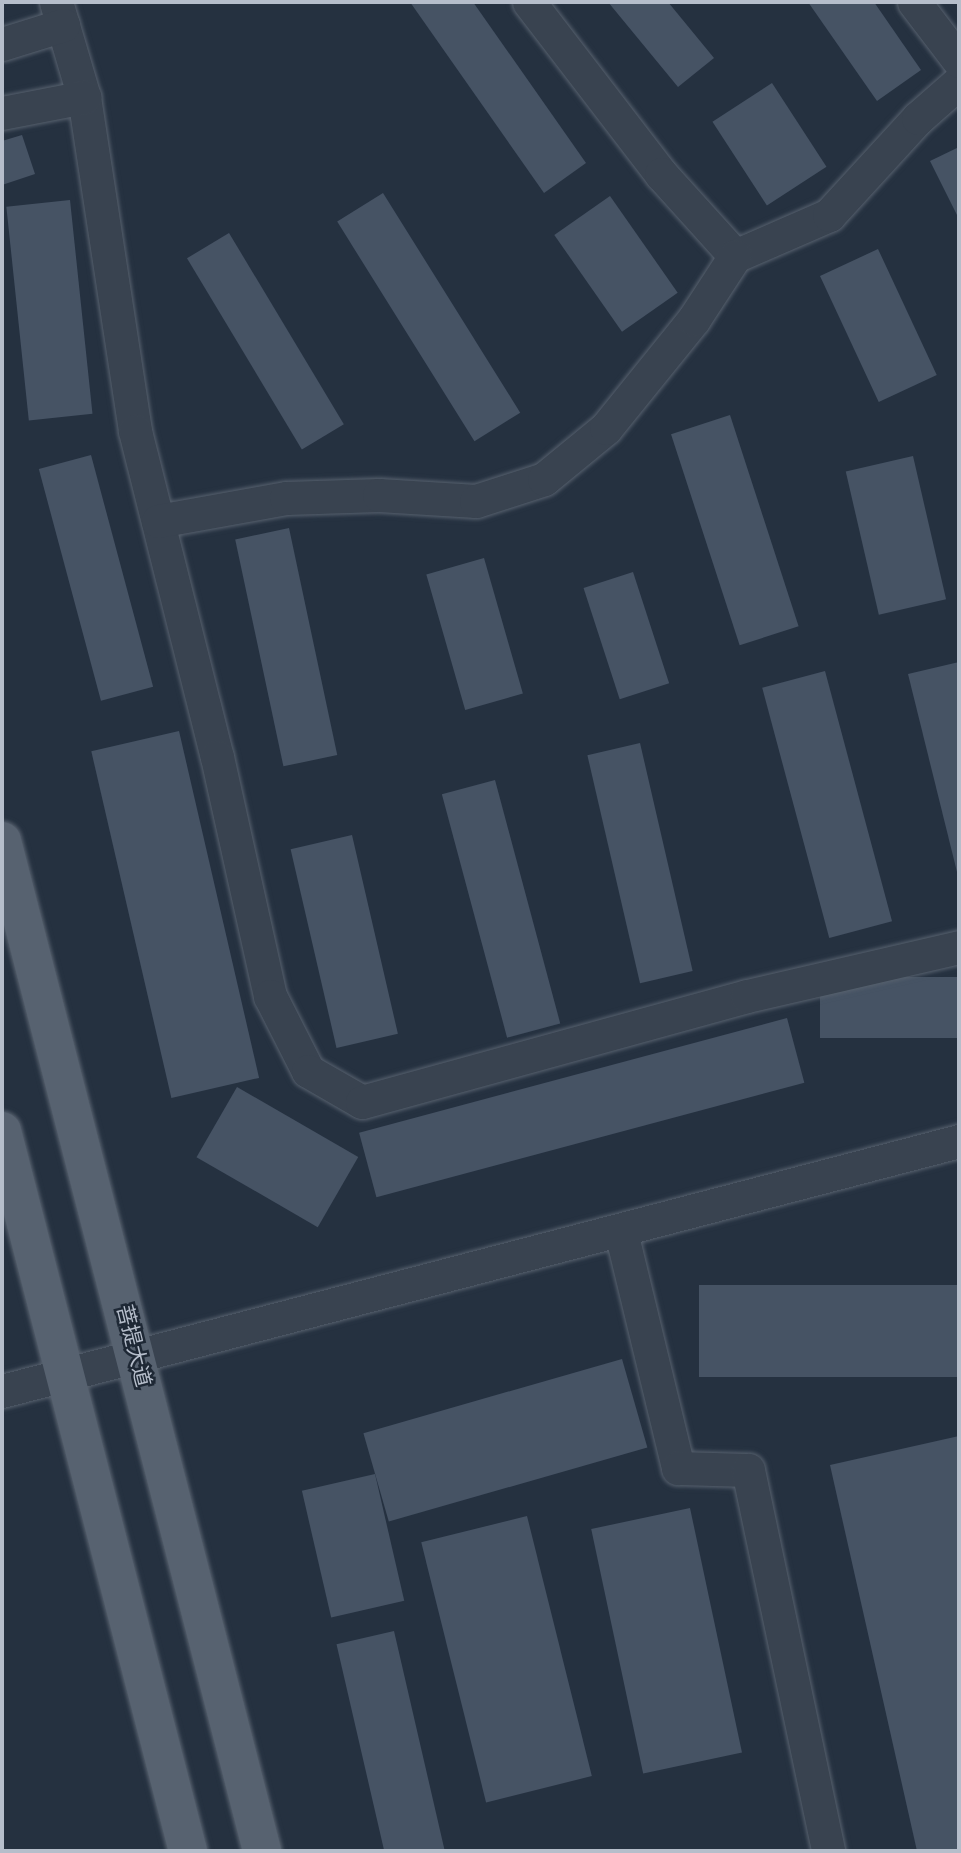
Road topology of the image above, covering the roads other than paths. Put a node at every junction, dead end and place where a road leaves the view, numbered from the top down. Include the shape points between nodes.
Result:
1 (529, 2) edge
2 (914, 2) edge
3 (60, 13) edge
4 (2, 44) edge
5 (959, 61) edge
6 (959, 82) edge
7 (84, 97) junction
8 (2, 113) edge
9 (735, 256) junction
10 (158, 521) junction
11 (2, 841) edge
12 (959, 947) edge
13 (2, 1131) edge
14 (959, 1142) edge
15 (621, 1233) junction
16 (136, 1357) junction
17 (64, 1374) junction
18 (2, 1391) edge
19 (188, 1851) edge
20 (262, 1851) edge
21 (828, 1851) edge

1 - 9 street via 661,174
2 - 5 street
3 - 4 street
3 - 7 street
6 - 9 street via 918,118 829,215
7 - 8 street
7 - 10 street via 135,432
9 - 10 street via 694,320 606,428 544,479 476,502 379,495 286,498
10 - 12 street via 270,996 308,1071 362,1102 747,996
11 - 16 main road, 菩提大道
13 - 17 main road
14 - 15 street
15 - 16 street
15 - 21 street via 678,1468 748,1470
16 - 17 street
16 - 20 main road, 菩提大道
17 - 18 street
17 - 19 main road

